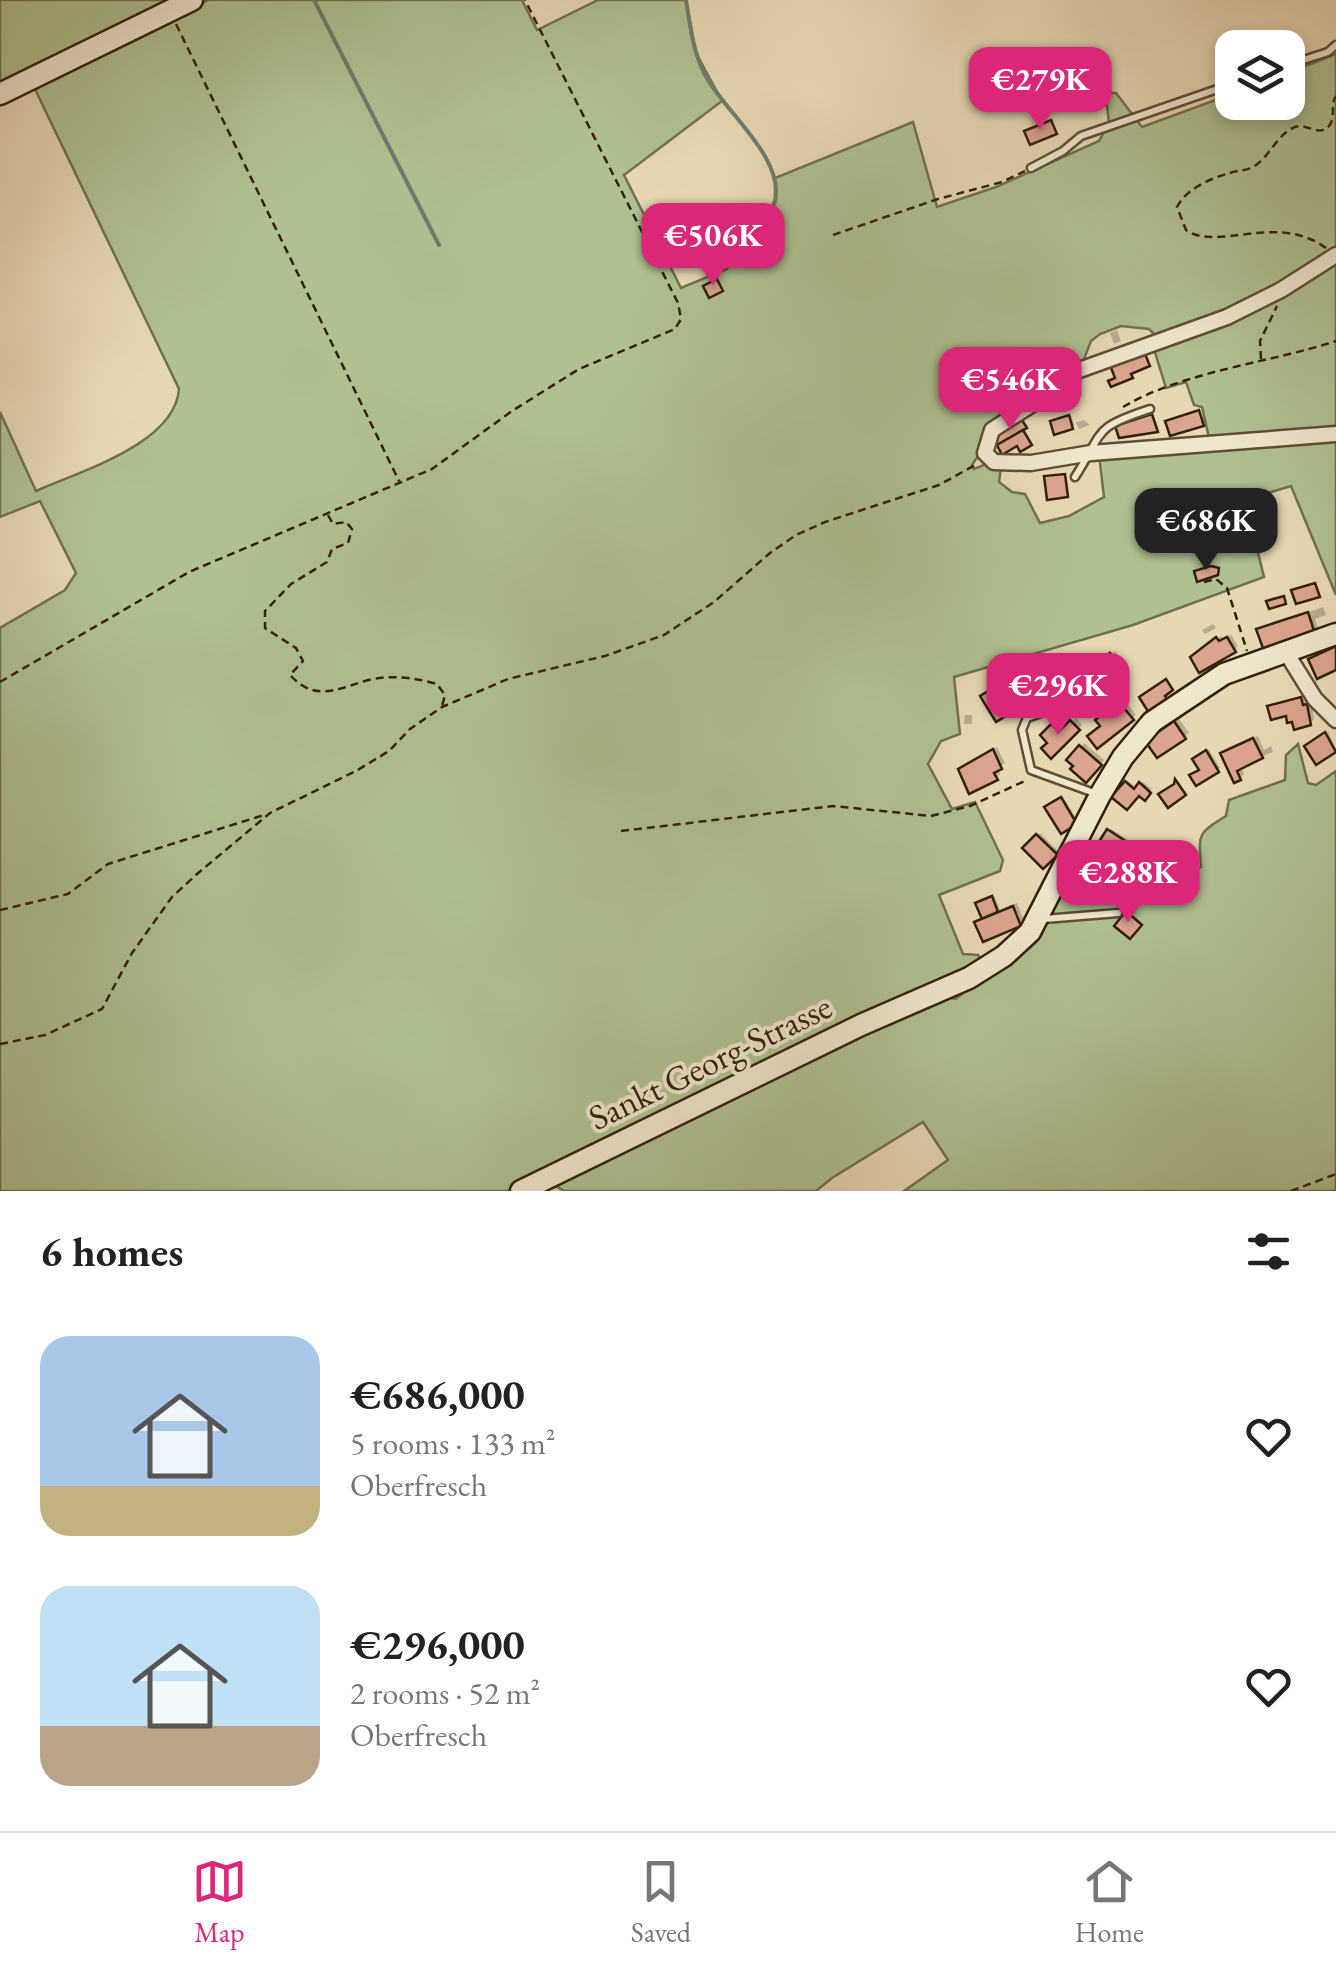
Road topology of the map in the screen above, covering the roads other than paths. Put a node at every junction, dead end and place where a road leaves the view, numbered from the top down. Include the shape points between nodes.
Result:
1 (192, 0) edge
2 (1336, 45) edge
3 (1305, 60) edge
4 (1215, 90) edge
5 (0, 94) edge
6 (1031, 168) road end
7 (1335, 255) edge
8 (1150, 409) dead end
9 (1336, 434) edge
10 (1091, 453) junction
11 (1075, 477) dead end
12 (1336, 634) edge
13 (1287, 654) junction
14 (1094, 688) dead end
15 (1336, 720) edge
16 (1100, 795) junction
17 (1118, 912) dead end
18 (1038, 918) junction
19 (521, 1191) edge

1 - 5 street
2 - 3 lane
4 - 6 lane via 1082,136
7 - 10 street via 1227,317 1071,373 992,430 985,446 987,458 1002,464
8 - 10 lane via 1117,420 1094,439
9 - 10 street
10 - 11 lane
12 - 13 street, Sankt Georg-Strasse
13 - 15 street
13 - 16 street, Sankt Georg-Strasse via 1250,663 1200,688 1152,722
14 - 16 lane via 1026,718 1022,730 1031,770
16 - 18 street, Sankt Georg-Strasse
17 - 18 lane
18 - 19 street, Sankt Georg-Strasse via 1024,941 968,978

